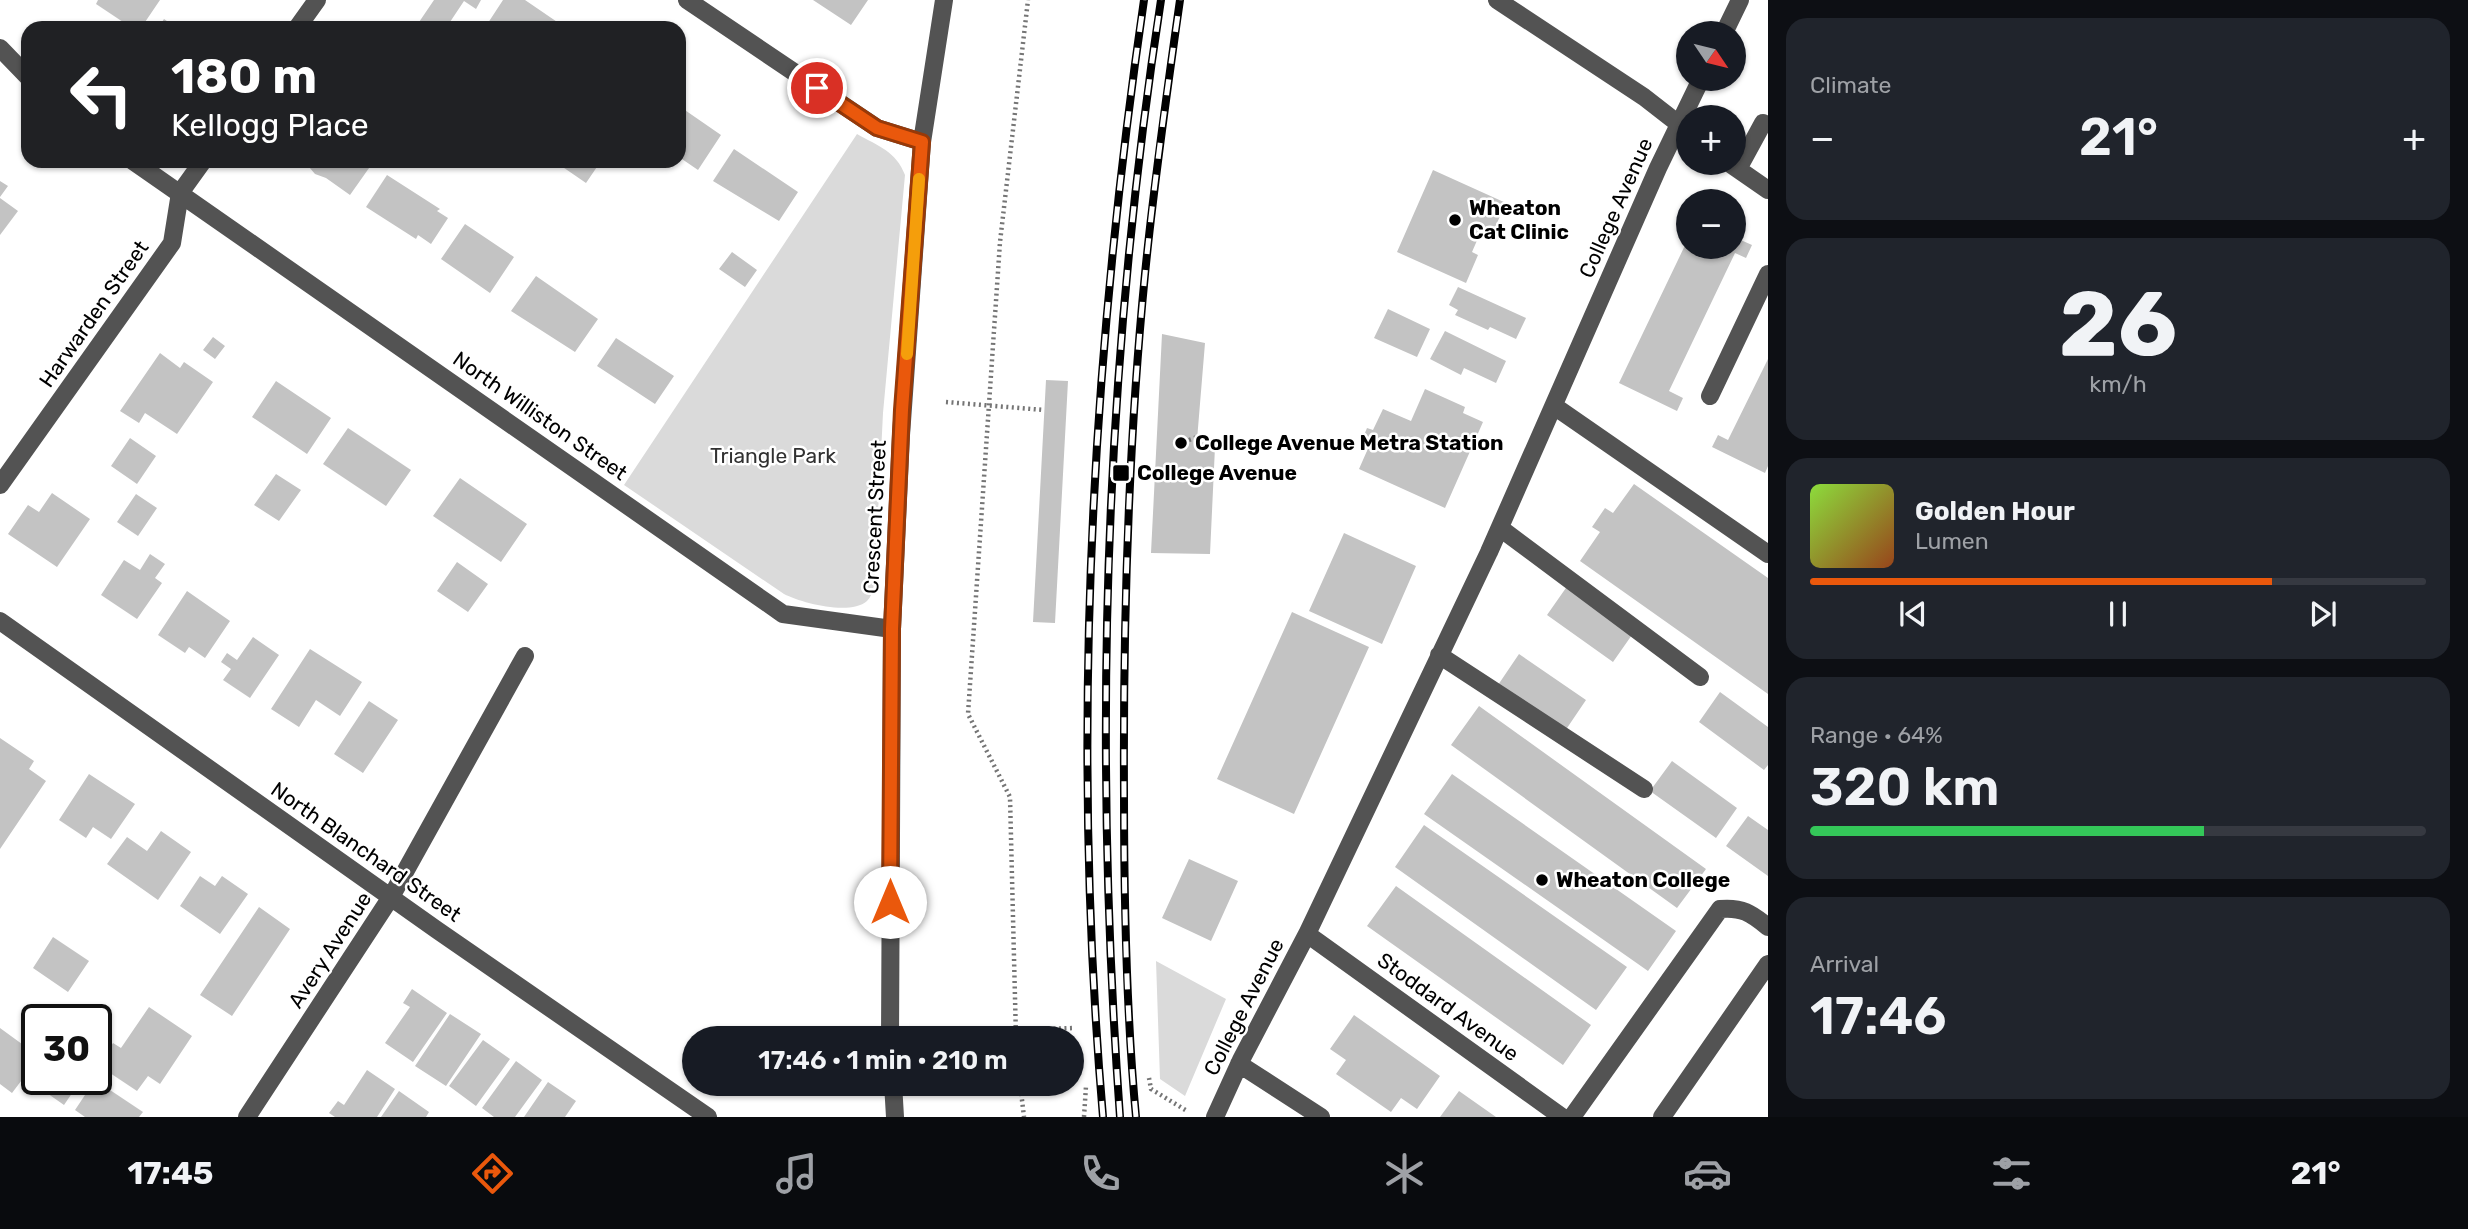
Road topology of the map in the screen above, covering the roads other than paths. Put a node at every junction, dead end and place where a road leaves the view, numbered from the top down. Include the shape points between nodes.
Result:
1 (317, 0) edge
2 (687, 0) edge
3 (944, 0) edge
4 (1497, 0) edge
5 (1740, 0) edge
6 (302, 21) edge
7 (1730, 21) edge
8 (0, 48) edge
9 (21, 70) edge
10 (1676, 122) edge
11 (1763, 123) dead end
12 (922, 142) junction
13 (1676, 145) edge
14 (1746, 148) edge
15 (143, 168) edge
16 (198, 168) edge
17 (1746, 174) edge
18 (1768, 190) edge
19 (180, 193) junction
20 (1768, 274) edge
21 (1710, 396) dead end
22 (1553, 405) junction
23 (0, 485) edge
24 (1500, 528) junction
25 (1768, 554) edge
26 (0, 621) edge
27 (892, 629) junction
28 (1439, 655) junction
29 (525, 656) dead end
30 (1700, 677) dead end
31 (1644, 789) dead end
32 (391, 897) junction
33 (1768, 927) edge
34 (1307, 934) junction
35 (1768, 964) edge
36 (890, 1026) edge
37 (1239, 1064) junction
38 (894, 1096) edge
39 (247, 1117) edge
40 (708, 1117) edge
41 (895, 1117) edge
42 (1215, 1117) edge
43 (1321, 1117) edge
44 (1562, 1117) edge
45 (1572, 1117) edge
46 (1662, 1117) edge

1 - 6 street
2 - 12 street via 877,128
3 - 12 street, Crescent Street
4 - 10 street
5 - 7 street
8 - 9 street
11 - 14 street
12 - 27 street, Crescent Street
13 - 22 street, College Avenue
15 - 19 street, North Williston Street
16 - 19 street, Harwarden Street
17 - 18 street
19 - 23 street, Harwarden Street via 172,243
19 - 27 street, North Williston Street via 783,614
20 - 21 street
22 - 24 street, College Avenue
22 - 25 street
24 - 28 street, College Avenue
24 - 30 street
26 - 32 street, North Blanchard Street
27 - 36 street, Crescent Street
28 - 31 street
28 - 34 street, College Avenue
29 - 32 street, Avery Avenue
32 - 39 street, Avery Avenue
32 - 40 street, North Blanchard Street
33 - 45 street via 1736,908 1720,909
34 - 37 street, College Avenue
34 - 44 street, Stoddard Avenue
35 - 46 street
37 - 42 street, College Avenue
37 - 43 street
38 - 41 street

